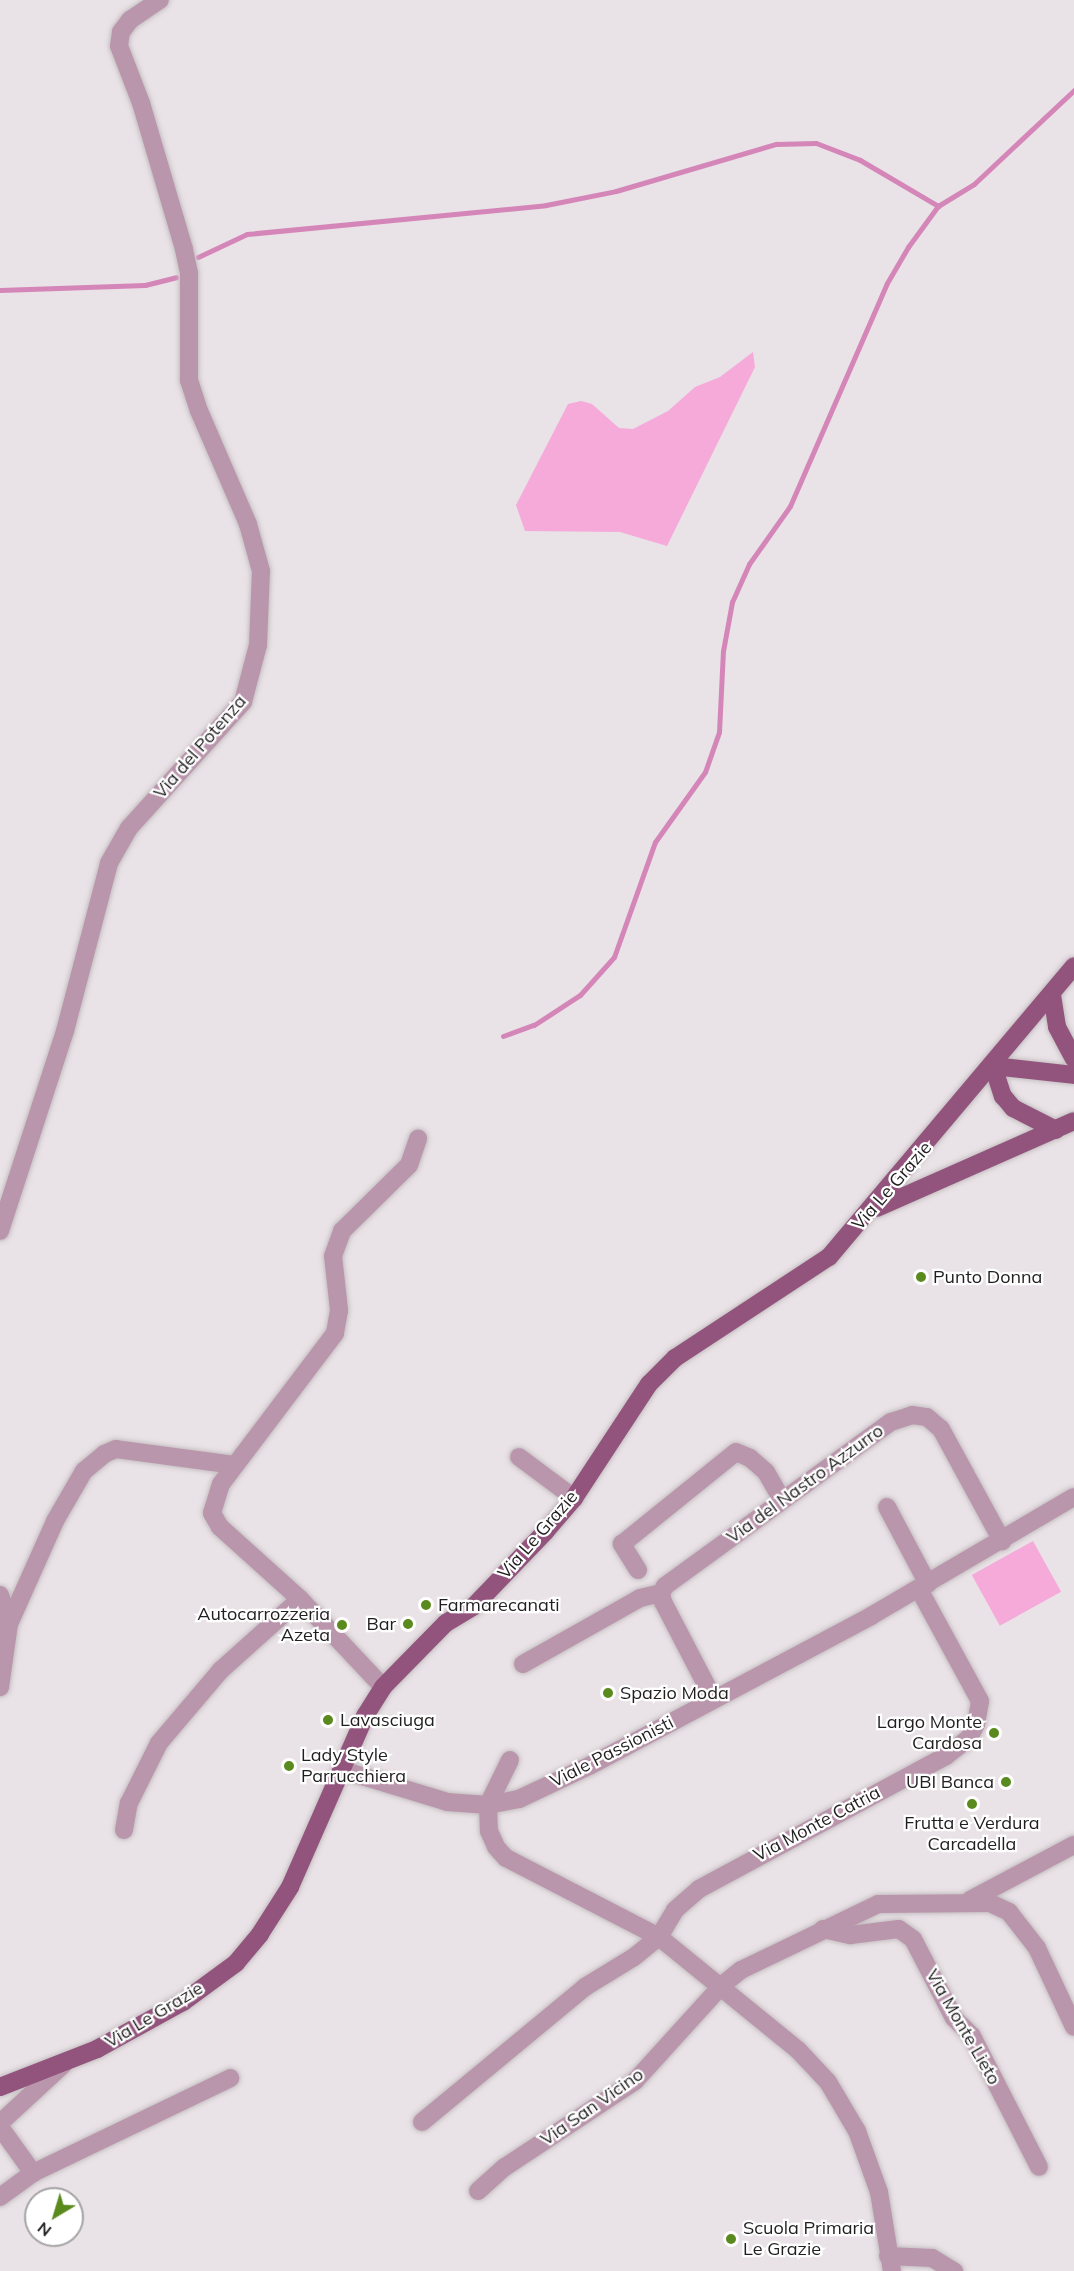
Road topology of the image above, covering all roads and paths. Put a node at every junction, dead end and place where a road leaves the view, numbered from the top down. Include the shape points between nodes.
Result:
1 (160, 0) edge
2 (1074, 966) edge
3 (1052, 995) junction
4 (1074, 1059) edge
5 (993, 1066) junction
6 (1074, 1075) edge
7 (1074, 1121) edge
8 (1056, 1130) junction
9 (418, 1138) dead end
10 (872, 1210) junction
11 (0, 1231) edge
12 (519, 1457) dead end
13 (235, 1465) junction
14 (1074, 1497) edge
15 (574, 1498) junction
16 (782, 1500) junction
17 (887, 1507) dead end
18 (1002, 1541) junction
19 (638, 1570) dead end
20 (923, 1586) junction
21 (661, 1593) junction
22 (0, 1595) edge
23 (300, 1599) junction
24 (9, 1624) junction
25 (523, 1664) dead end
26 (0, 1687) edge
27 (383, 1688) junction
28 (713, 1698) junction
29 (510, 1761) dead end
30 (342, 1770) junction
31 (488, 1805) junction
32 (124, 1830) dead end
33 (1072, 1848) edge
34 (967, 1902) junction
35 (823, 1929) junction
36 (659, 1937) junction
37 (721, 1986) junction
38 (1074, 2027) edge
39 (64, 2064) junction
40 (230, 2078) dead end
41 (0, 2087) edge
42 (422, 2122) dead end
43 (0, 2125) edge
44 (1039, 2168) dead end
45 (33, 2173) junction
46 (478, 2191) dead end
47 (0, 2197) edge
48 (890, 2264) edge
49 (954, 2271) edge

1 - 11 street, Via del Potenza via 130,20 121,32 119,46 141,103 184,249 189,273 189,380 248,524 261,571 255,668 243,702 129,828 109,863 65,1031
2 - 3 main road, Via Le Grazie
3 - 4 main road via 1058,1027
3 - 5 main road, Via Le Grazie
5 - 6 main road
5 - 8 main road via 1003,1096 1013,1108
5 - 10 main road, Via Le Grazie
7 - 8 main road
8 - 10 main road
9 - 13 street via 409,1165 350,1221 336,1245 339,1310 335,1333
10 - 15 main road, Via Le Grazie via 829,1257 675,1358 649,1384
12 - 15 street
13 - 23 street via 215,1494 212,1513 220,1527
13 - 24 street via 116,1449 98,1458 84,1471 55,1521
14 - 18 street, Viale Passionisti
15 - 27 main road, Via Le Grazie via 474,1606 446,1623
16 - 18 street, Via del Nastro Azzurro via 891,1422 912,1415 927,1418 941,1429
16 - 19 street via 766,1472 736,1452 622,1544
16 - 21 street, Via del Nastro Azzurro
17 - 20 street
18 - 20 street, Viale Passionisti
20 - 28 street, Viale Passionisti
20 - 36 street, Via Monte Catria via 980,1701 969,1738 946,1756 699,1889 675,1910
21 - 25 street, Via del Nastro Azzurro via 640,1598
21 - 28 street
22 - 24 street
23 - 27 street
23 - 32 street via 221,1670 159,1743 129,1803
24 - 26 street
27 - 30 main road, Via Le Grazie via 365,1716
28 - 31 street, Viale Passionisti via 591,1765 519,1799
29 - 31 street
30 - 31 street, Viale Passionisti via 447,1802
30 - 39 main road, Via Le Grazie via 290,1887 236,1963 183,2002
31 - 36 street via 489,1831 506,1858
33 - 34 street
34 - 35 street via 878,1904
34 - 38 street via 990,1903 1019,1922 1037,1948
35 - 37 street via 741,1970
35 - 44 street, Via Monte Lieto via 850,1935 892,1928 913,1939 954,2018 972,2036
36 - 37 street
36 - 42 street via 585,1987
37 - 46 street, Via San Vicino via 635,2081 506,2167
37 - 48 street via 798,2050 828,2082 857,2131 870,2163 879,2192
39 - 41 main road, Via Le Grazie
39 - 43 street, Via Le Grazie
40 - 45 street
43 - 45 street
45 - 47 street
48 - 49 street via 932,2258

